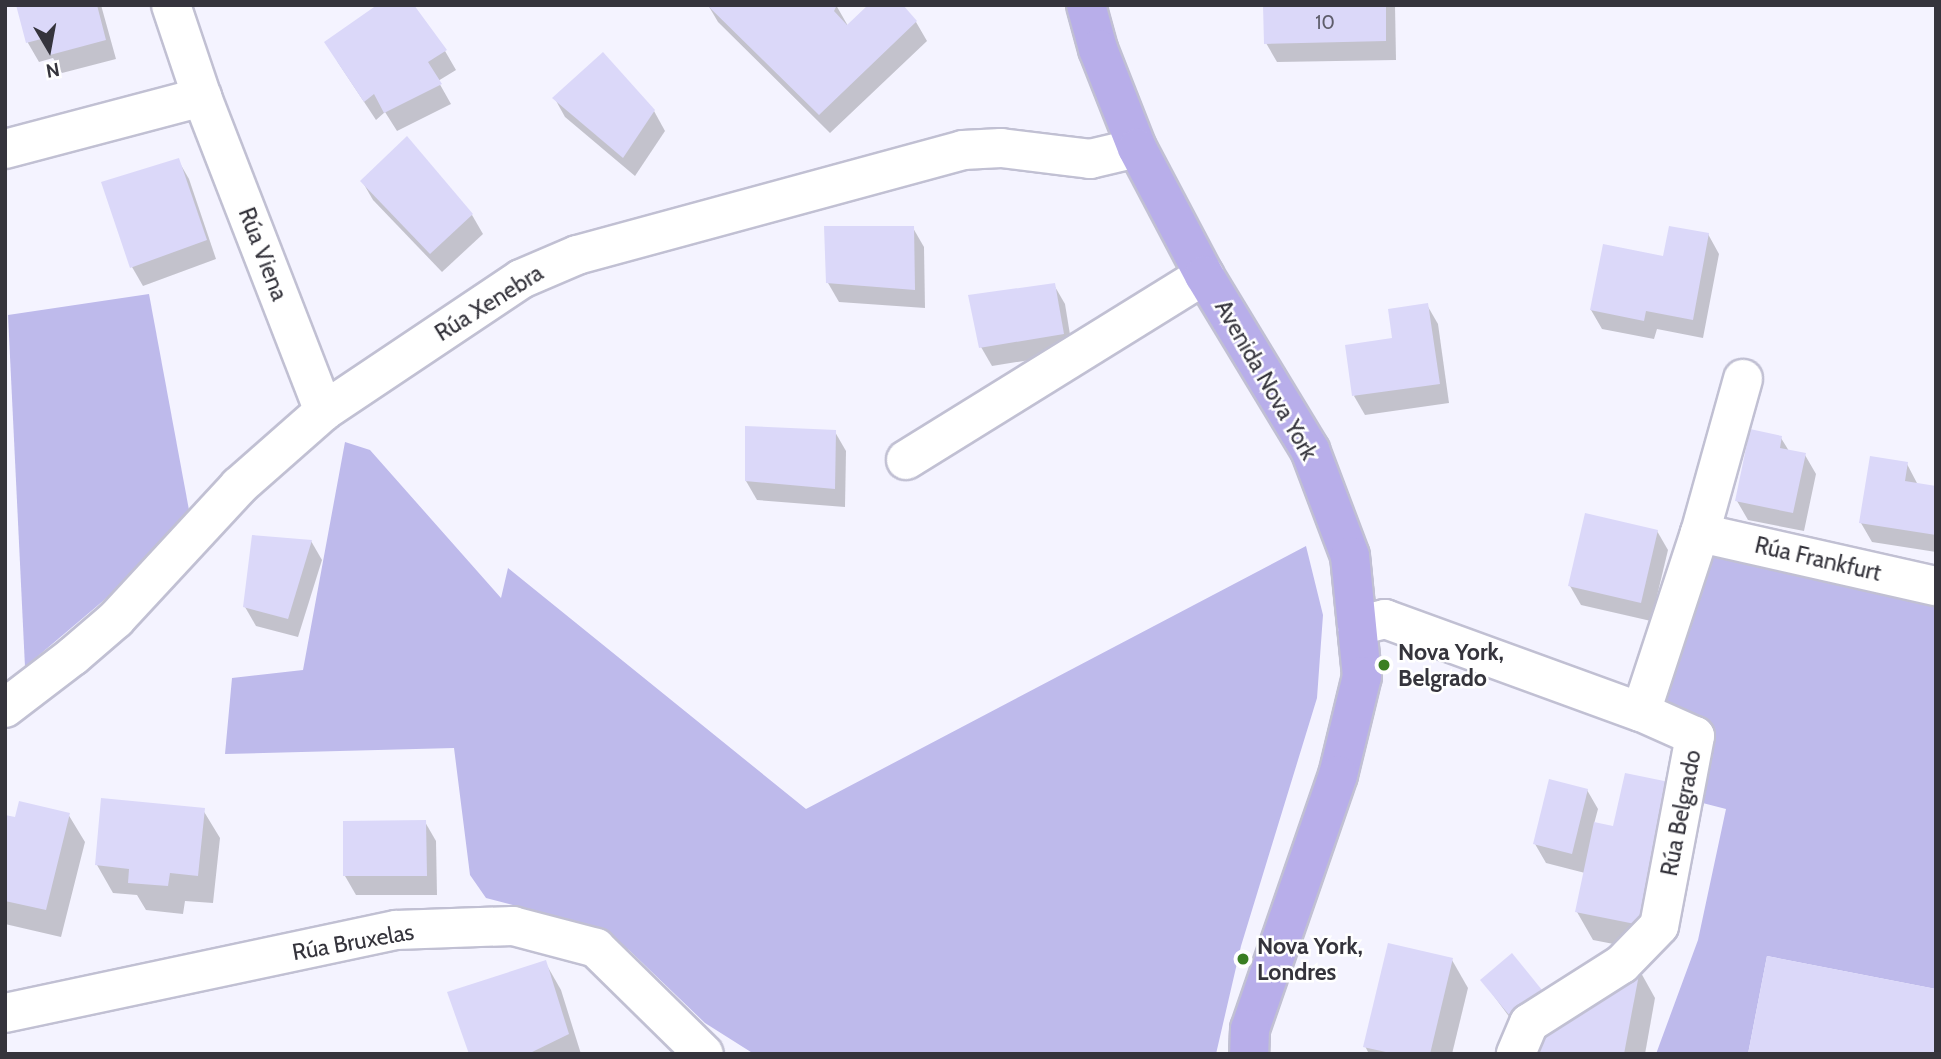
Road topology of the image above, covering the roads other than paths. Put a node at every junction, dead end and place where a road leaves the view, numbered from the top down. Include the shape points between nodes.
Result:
1 (171, 5) edge
2 (1086, 5) edge
3 (202, 97) junction
4 (1137, 148) junction
5 (5, 149) edge
6 (1204, 275) junction
7 (1743, 379) dead end
8 (324, 411) junction
9 (906, 460) dead end
10 (1700, 533) junction
11 (1936, 586) edge
12 (1357, 626) junction
13 (5, 708) edge
14 (1641, 712) junction
15 (5, 1013) edge
16 (704, 1054) edge
17 (1249, 1054) edge
18 (1516, 1054) edge

1 - 3 street, Rúa Viena
2 - 4 main road, Avenida Nova York
3 - 5 street
3 - 8 street, Rúa Viena
4 - 6 main road, Avenida Nova York
4 - 8 street, Rúa Xenebra via 1090,159 1001,148 963,150 577,255 521,279
6 - 9 street
6 - 12 main road, Avenida Nova York via 1310,450 1350,556
7 - 10 street
8 - 13 street, Rúa Xenebra via 239,486 116,619
10 - 11 street, Rúa Frankfurt
10 - 14 street
12 - 14 street, Rúa Belgrado via 1385,619
12 - 17 main road, Avenida Nova York via 1362,676 1338,775 1250,1029
14 - 18 street, Rúa Belgrado via 1695,736 1659,926 1622,964 1529,1023
15 - 16 street, Rúa Bruxelas via 396,930 513,926 596,948

